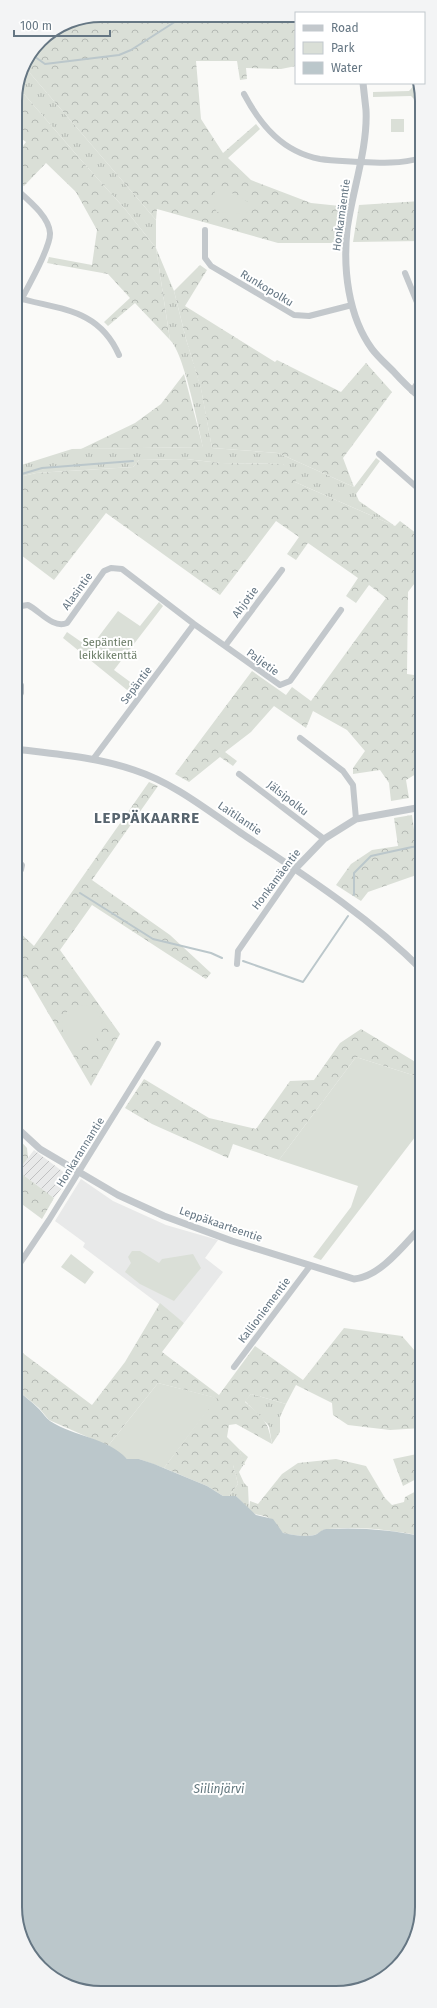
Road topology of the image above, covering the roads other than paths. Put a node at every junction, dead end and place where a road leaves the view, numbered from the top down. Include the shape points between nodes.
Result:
1 (363, 84) edge
2 (244, 94) dead end
3 (415, 159) edge
4 (360, 162) junction
5 (22, 195) edge
6 (205, 230) dead end
7 (405, 273) dead end
8 (22, 291) edge
9 (415, 297) edge
10 (22, 299) edge
11 (352, 305) junction
12 (119, 355) dead end
13 (415, 387) edge
14 (412, 391) junction
15 (415, 393) edge
16 (379, 454) dead end
17 (415, 486) edge
18 (282, 570) dead end
19 (22, 606) edge
20 (341, 610) dead end
21 (194, 624) junction
22 (225, 646) junction
23 (300, 738) dead end
24 (22, 749) edge
25 (94, 758) junction
26 (239, 774) dead end
27 (415, 808) edge
28 (356, 819) junction
29 (324, 839) junction
30 (295, 869) junction
31 (415, 963) edge
32 (237, 964) dead end
33 (158, 1044) dead end
34 (22, 1132) edge
35 (79, 1172) junction
36 (415, 1233) edge
37 (22, 1259) edge
38 (310, 1266) junction
39 (234, 1367) dead end

1 - 4 street, Honkamäentie via 366,110
2 - 4 street via 267,130 284,144 304,155
3 - 4 street via 396,163
4 - 11 street, Honkamäentie via 346,248 347,279
5 - 8 street via 45,219 50,233 46,252
6 - 11 street, Runkopolku via 205,258 211,266 294,315 309,316
7 - 9 street
10 - 12 street via 85,316 104,331
11 - 14 street, Honkamäentie via 372,349
13 - 14 street
14 - 15 street, Honkamäentie
16 - 17 street
18 - 22 street, Ahjotie
19 - 21 street, Alasintie via 28,605 58,625 67,623 104,571 116,567
20 - 22 street, Paljetie via 286,684 273,682
21 - 22 street, Paljetie
21 - 25 street, Sepäntie
23 - 28 street via 343,770 352,785
24 - 25 street, Laitilantie
25 - 30 street, Laitilantie via 135,770 168,784
26 - 29 street, Jälsipolku
27 - 28 street, Honkamäentie
28 - 29 street, Honkamäentie
29 - 30 street, Honkamäentie
30 - 31 street, Laitilantie via 379,930
30 - 32 street, Honkamäentie via 238,952
33 - 35 street, Honkarannantie
34 - 35 street, Leppäkaarteentie via 40,1149
35 - 37 street, Honkarannantie
35 - 38 street, Leppäkaarteentie via 118,1195 164,1216
36 - 38 street, Leppäkaarteentie via 386,1264 362,1278 354,1279
38 - 39 street, Kallioniementie

